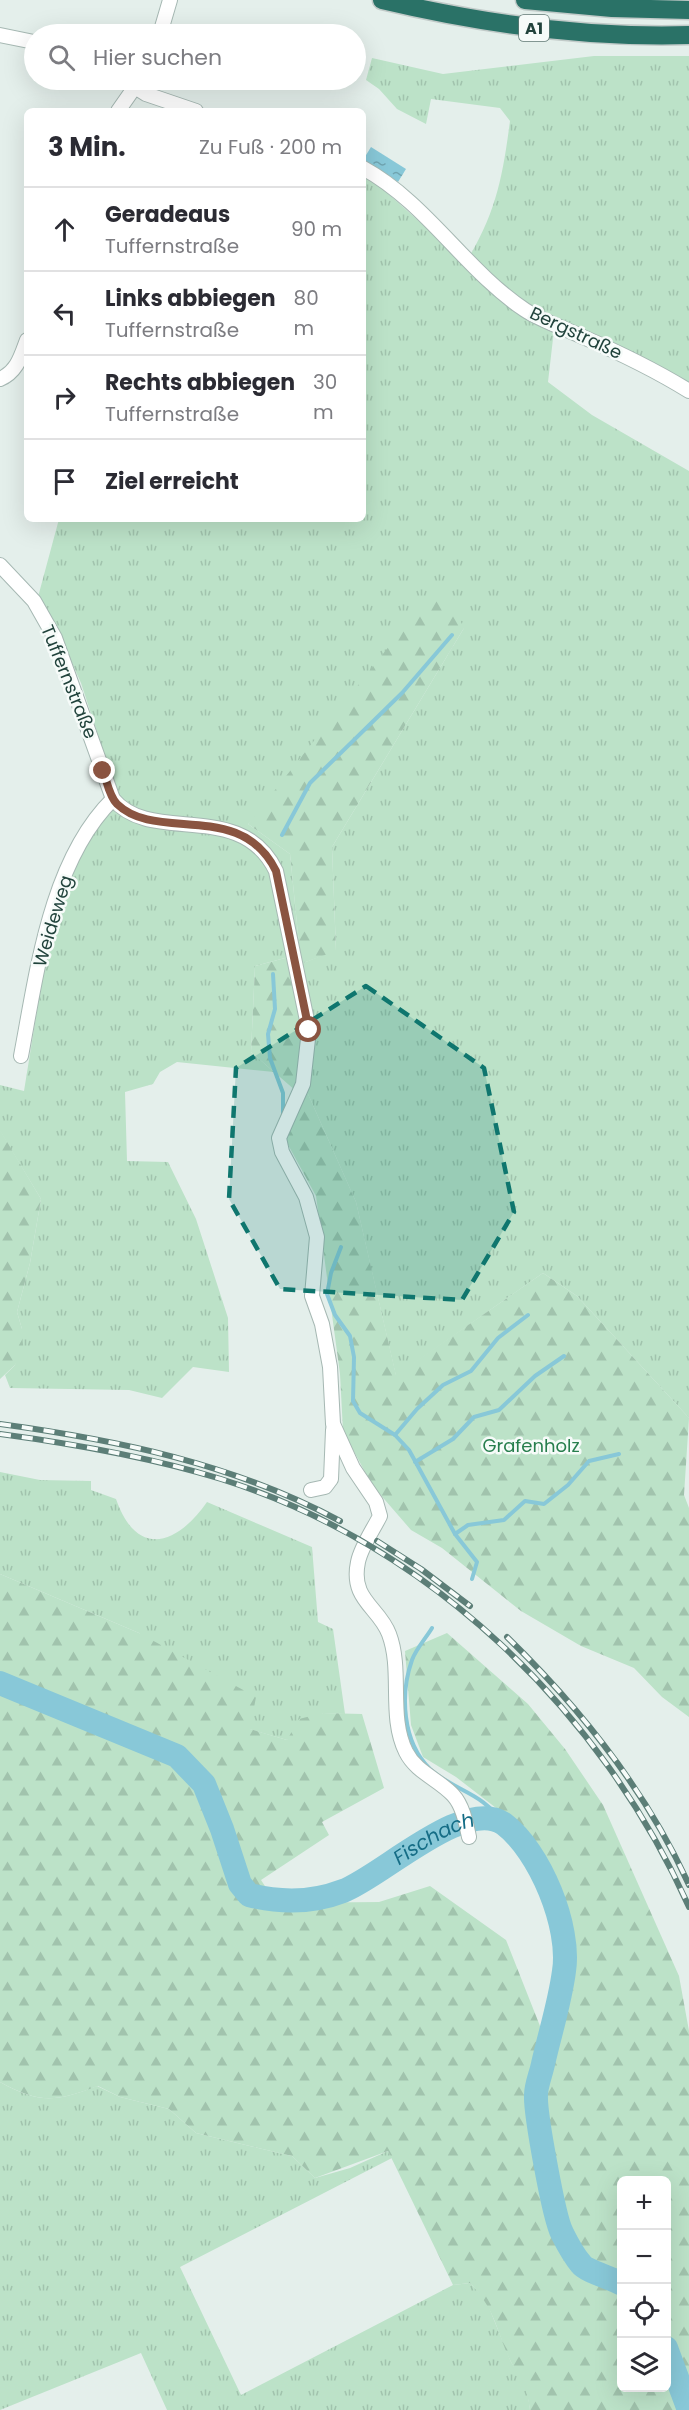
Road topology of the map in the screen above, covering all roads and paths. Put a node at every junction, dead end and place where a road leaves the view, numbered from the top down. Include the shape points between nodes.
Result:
1 (170, 0) edge
2 (382, 0) edge
3 (525, 0) edge
4 (689, 10) edge
5 (163, 24) edge
6 (0, 35) edge
7 (689, 35) edge
8 (24, 40) edge
9 (129, 90) edge
10 (142, 90) edge
11 (120, 108) edge
12 (187, 108) edge
13 (366, 170) edge
14 (24, 348) edge
15 (0, 379) edge
16 (689, 391) edge
17 (0, 565) edge
18 (113, 799) junction
19 (21, 1056) dead end
20 (333, 1424) junction
21 (311, 1490) dead end
22 (469, 1837) dead end

1 - 5 street
2 - 7 highway, A1 via 514,26
3 - 4 highway, A1
6 - 8 street
9 - 11 street
10 - 12 street
13 - 16 street, Bergstraße via 399,192 483,277 526,311 649,366
14 - 15 street via 12,372
17 - 18 street, Tuffernstraße via 34,601 56,638
18 - 19 street, Weideweg via 79,840 52,910
18 - 20 street via 128,812 145,819 220,828 242,836 262,850 276,871 309,1030 303,1084 279,1138 282,1152 306,1197 317,1237 312,1296 330,1367
20 - 21 street via 331,1479 325,1486
20 - 22 street via 380,1516 358,1562 359,1581 365,1604 389,1633 395,1658 399,1730 405,1750 412,1763 453,1795

